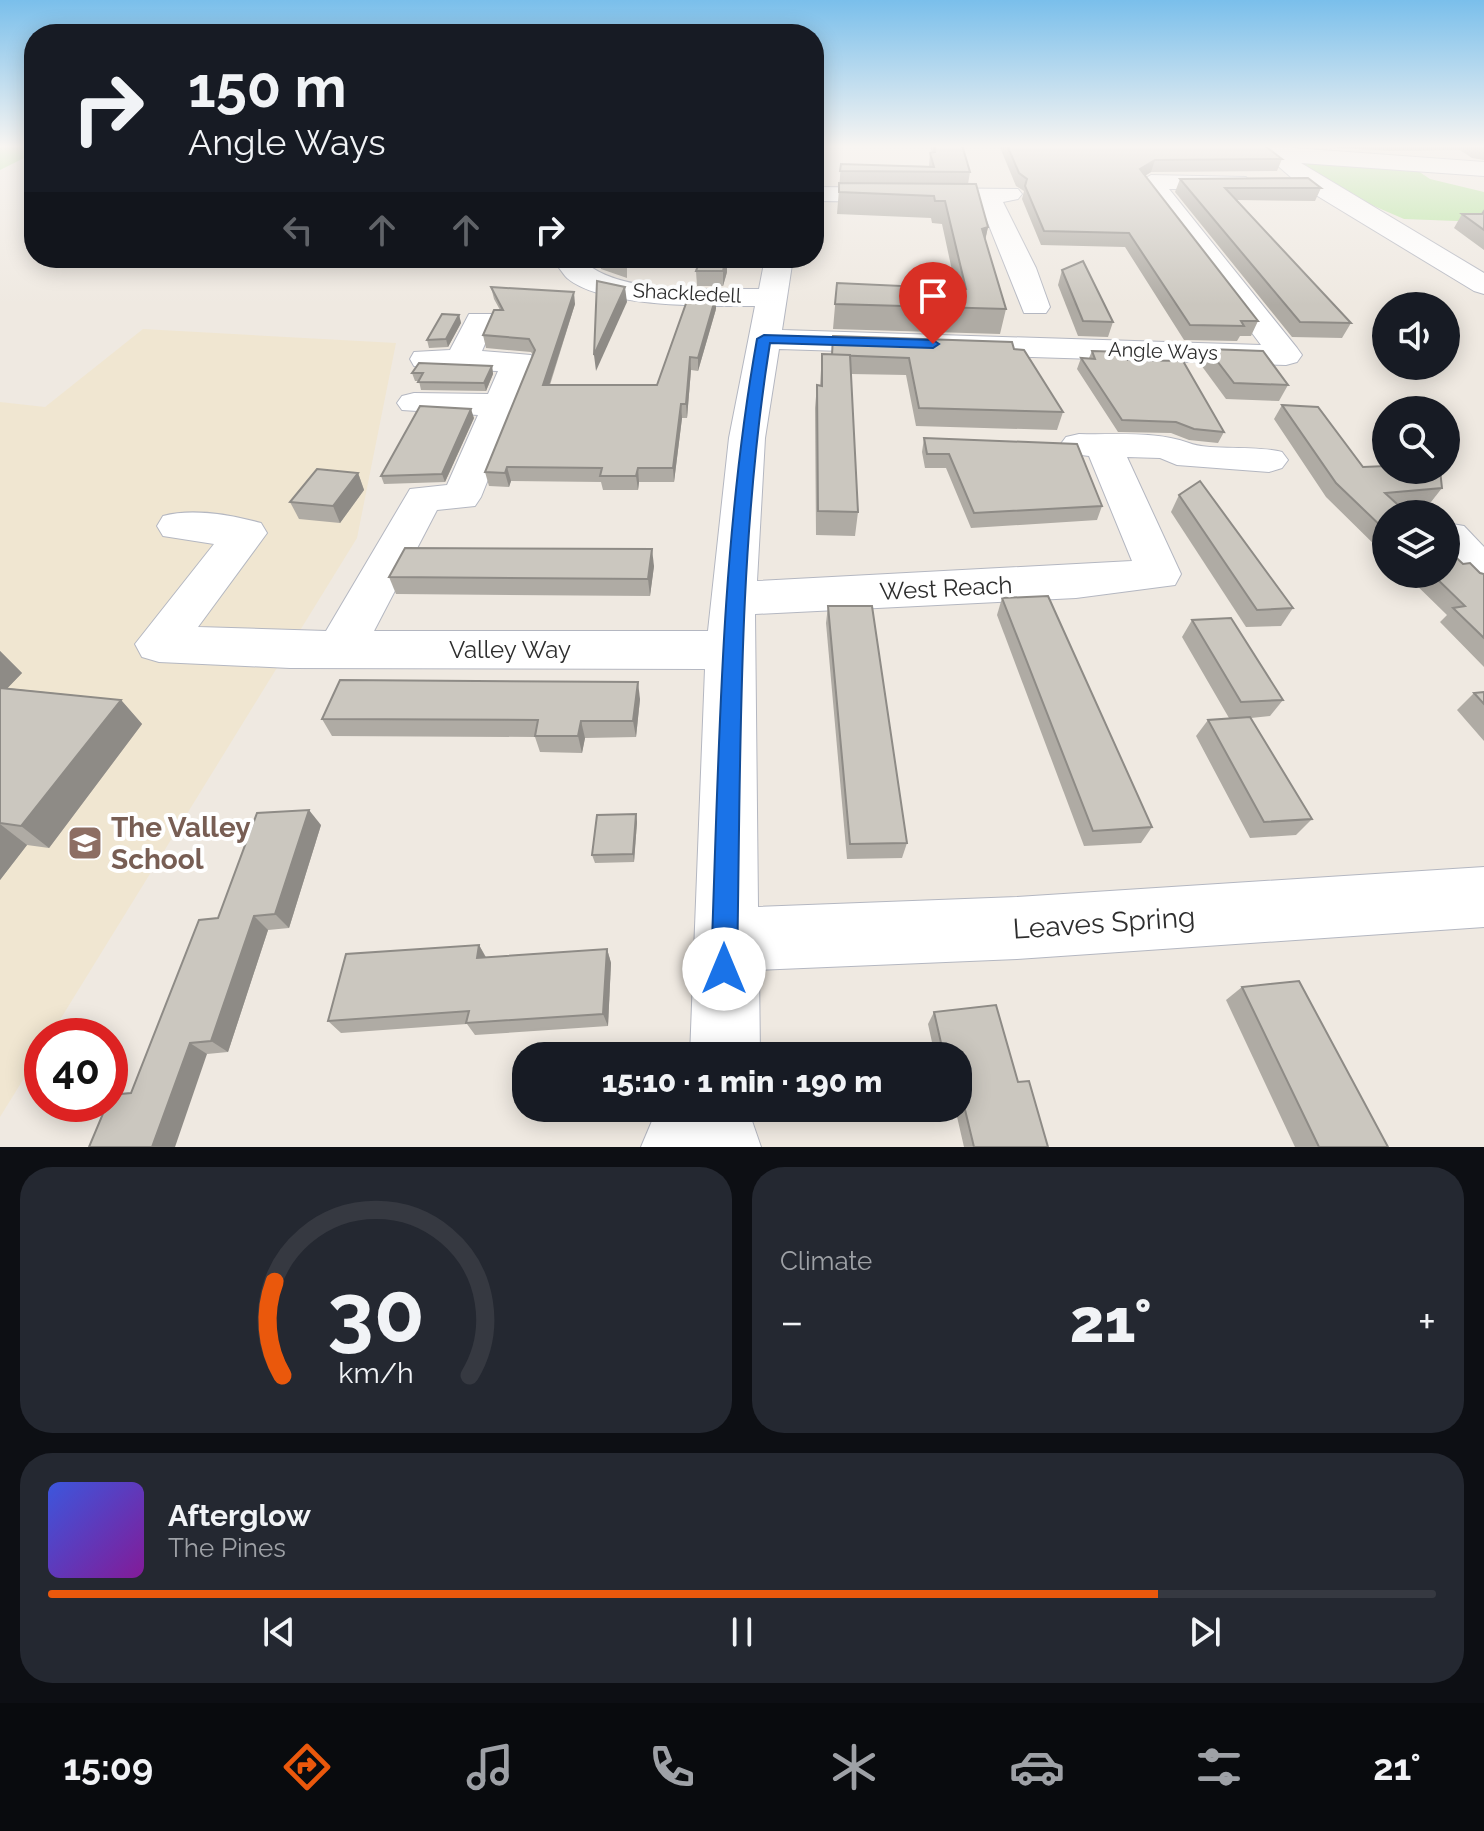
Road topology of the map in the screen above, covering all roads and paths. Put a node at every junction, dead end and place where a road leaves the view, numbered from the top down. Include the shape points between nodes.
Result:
1 (1000, 199) edge
2 (1153, 199) edge
3 (1338, 199) edge
4 (573, 268) edge
5 (1484, 285) edge
6 (771, 298) edge
7 (480, 320) dead end
8 (1035, 325) junction
9 (1286, 355) junction
10 (1308, 383) dead end
11 (414, 403) dead end
12 (500, 405) junction
13 (1044, 444) edge
14 (1103, 446) junction
15 (1271, 462) dead end
16 (178, 526) dead end
17 (1466, 534) edge
18 (1484, 574) edge
19 (734, 599) junction
20 (340, 649) junction
21 (730, 650) junction
22 (1484, 897) edge
23 (724, 940) junction
24 (725, 1042) edge

1 - 8 street
2 - 9 street
3 - 5 street
4 - 6 street, Shackledell via 619,289
6 - 8 street, Angle Ways
6 - 19 street via 747,438
7 - 12 street via 444,359 519,362
8 - 9 street, Angle Ways
9 - 10 street
11 - 12 street
12 - 20 street via 460,456 461,497 424,498
13 - 14 street
14 - 15 street via 1171,447 1177,454
14 - 19 street, West Reach via 1159,574
16 - 20 street, Valley Way via 246,533 159,644
17 - 18 street
19 - 21 street
20 - 21 street, Valley Way
21 - 23 street
22 - 23 street, Leaves Spring via 1017,928
23 - 24 street

